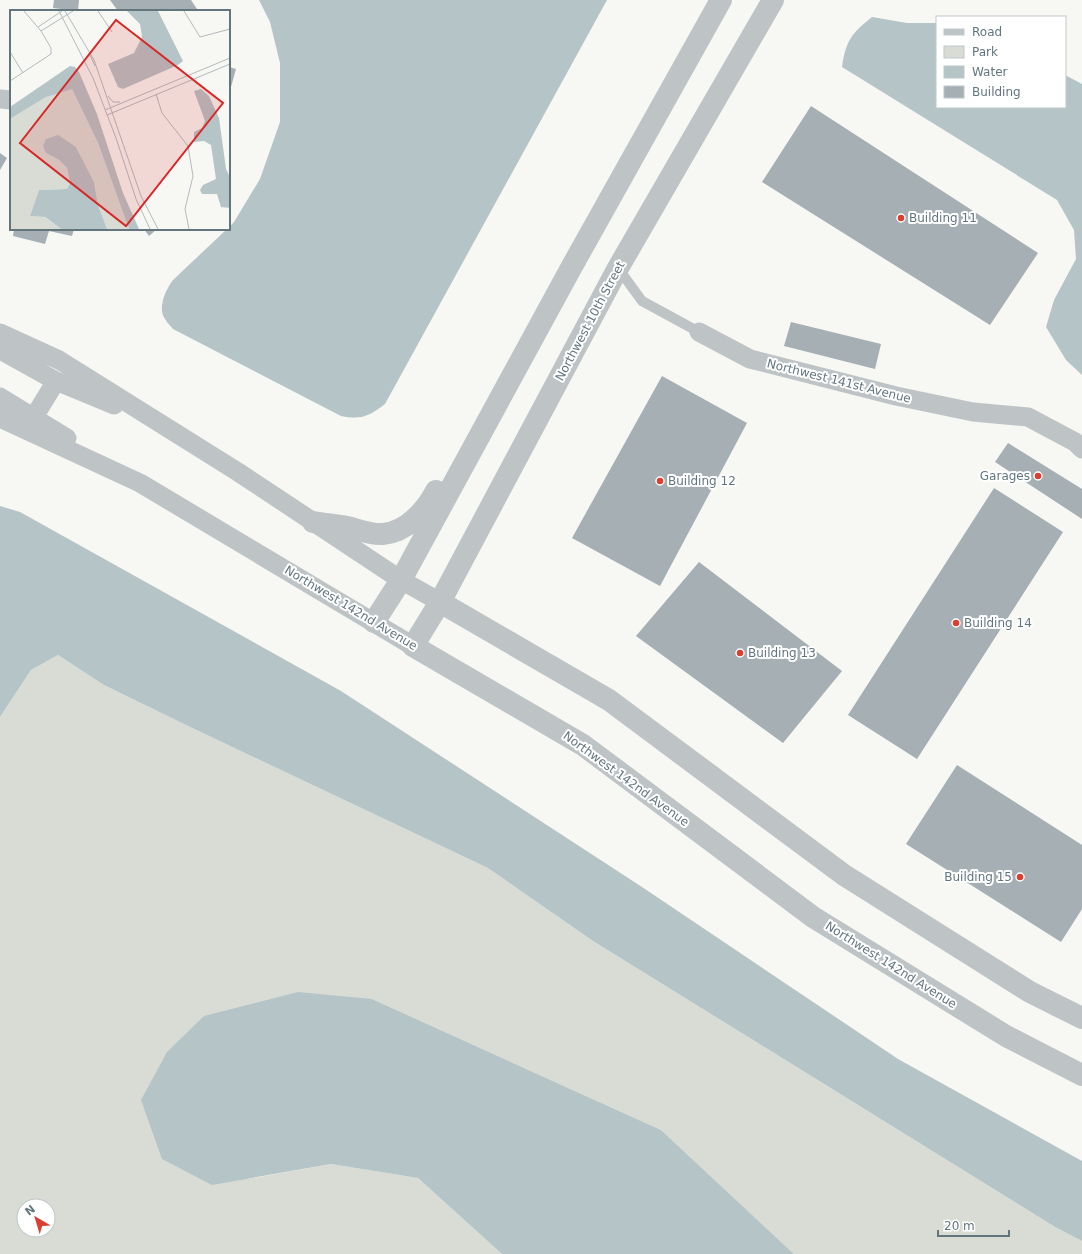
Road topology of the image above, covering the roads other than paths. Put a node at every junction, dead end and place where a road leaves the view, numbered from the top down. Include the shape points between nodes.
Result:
1 (721, 0) edge
2 (773, 0) edge
3 (0, 99) edge
4 (10, 100) edge
5 (618, 268) junction
6 (699, 332) joint
7 (0, 333) edge
8 (0, 350) edge
9 (56, 381) junction
10 (0, 397) edge
11 (34, 417) junction
12 (0, 418) edge
13 (165, 426) junction
14 (1082, 449) edge
15 (469, 454) junction
16 (140, 483) junction
17 (313, 522) junction
18 (401, 580) junction
19 (440, 602) junction
20 (374, 622) junction
21 (413, 646) junction
22 (1082, 1018) edge
23 (1082, 1075) edge

1 - 15 street
2 - 5 street, Northwest 10th Street
3 - 4 street
5 - 6 lane, Northwest 141st Avenue via 642,301
5 - 19 street, Northwest 10th Street
6 - 14 street, Northwest 141st Avenue via 750,359 903,398 973,412 1028,417 1075,442
7 - 13 street via 59,360
8 - 9 street
9 - 11 street
9 - 13 street
10 - 11 street, Northwest 142nd Avenue
11 - 16 street, Northwest 142nd Avenue
12 - 16 street, Northwest 142nd Avenue
13 - 17 street
15 - 17 street via 440,484 416,518 401,529 384,534 368,533
15 - 18 street
16 - 20 street, Northwest 142nd Avenue
17 - 18 street
18 - 19 street
18 - 20 street
19 - 21 street, Northwest 10th Street
19 - 22 street via 609,700 844,875 1030,992
20 - 21 street, Northwest 142nd Avenue
21 - 23 street, Northwest 142nd Avenue via 583,745 813,917 1006,1036

